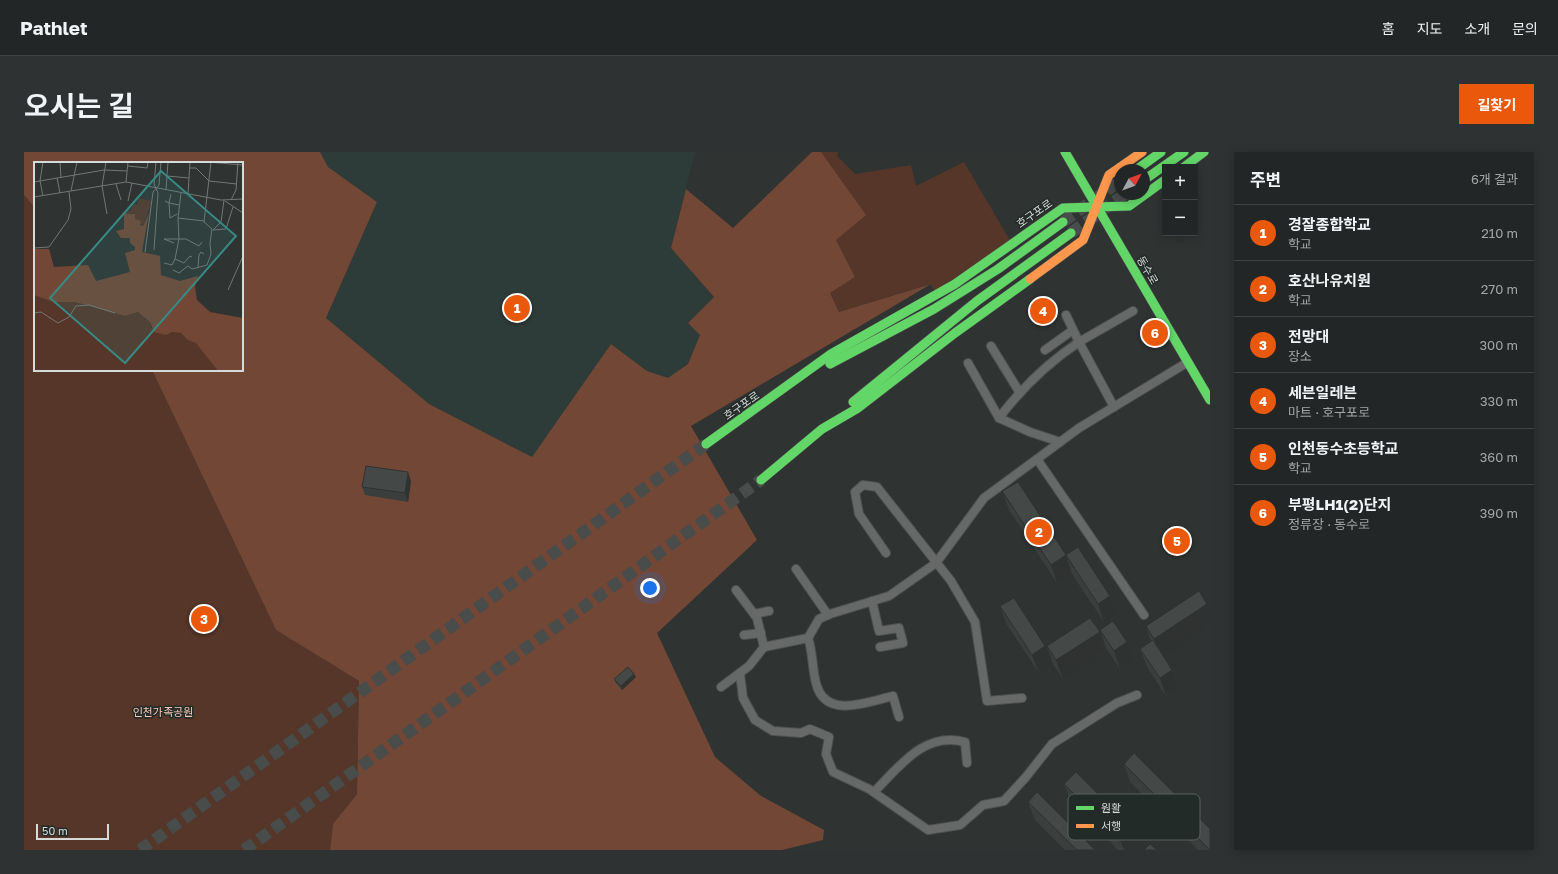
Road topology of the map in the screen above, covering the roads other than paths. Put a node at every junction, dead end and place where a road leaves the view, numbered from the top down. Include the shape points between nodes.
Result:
1 (1065, 152) edge
2 (1142, 152) edge
3 (1161, 152) edge
4 (1184, 152) edge
5 (1204, 152) edge
6 (1144, 164) edge
7 (1188, 164) edge
8 (1150, 176) edge
9 (1162, 182) edge
10 (1097, 206) junction
11 (1063, 222) tunnel mouth
12 (1071, 233) tunnel mouth
13 (1133, 311) dead end
14 (1066, 315) dead end
15 (1073, 330) junction
16 (1079, 342) junction
17 (991, 346) dead end
18 (1045, 350) dead end
19 (1188, 362) junction
20 (968, 363) dead end
21 (789, 385) junction
22 (1020, 393) junction
23 (1210, 400) edge
24 (1114, 407) junction
25 (999, 418) junction
26 (822, 429) junction
27 (1060, 442) junction
28 (706, 444) tunnel mouth
29 (1037, 459) junction
30 (761, 480) tunnel mouth
31 (886, 553) dead end
32 (936, 563) junction
33 (796, 569) dead end
34 (736, 590) dead end
35 (872, 601) junction
36 (769, 611) dead end
37 (754, 614) junction
38 (828, 615) junction
39 (1144, 615) dead end
40 (761, 633) junction
41 (744, 635) dead end
42 (808, 638) junction
43 (764, 647) junction
44 (880, 647) dead end
45 (740, 674) junction
46 (721, 687) dead end
47 (1137, 695) dead end
48 (1022, 698) dead end
49 (898, 717) dead end
50 (966, 763) dead end
51 (874, 792) junction

1 - 10 main road, 동수로
2 - 10 main road via 1109,176
3 - 6 main road
4 - 8 main road
5 - 7 main road
9 - 10 main road, 호구포로 via 1129,206
10 - 19 main road, 동수로
10 - 21 main road, 호구포로 via 1063,208 955,284 832,354
10 - 26 main road via 1083,240 955,333 858,408
11 - 21 main road, 호구포로 via 998,269 934,309
12 - 26 main road via 977,301
13 - 16 street
14 - 15 street
15 - 16 street
15 - 18 street
16 - 22 street via 1060,355
16 - 24 street
17 - 22 street
19 - 23 main road, 동수로
19 - 24 street
20 - 25 street
21 - 28 main road, 호구포로
22 - 25 street
24 - 27 street
25 - 27 street
26 - 30 main road
27 - 29 street
29 - 32 street via 984,498
29 - 39 street
31 - 32 street via 859,514 855,492 863,485 877,487
32 - 35 street via 890,596
32 - 48 street via 951,581 975,622 986,701
33 - 38 street
34 - 37 street
35 - 38 street
35 - 44 street via 879,631 899,628 903,643
36 - 37 street
37 - 40 street
38 - 42 street via 820,619
40 - 41 street
40 - 43 street
42 - 43 street
42 - 49 street via 816,685 827,702 840,707 893,696
43 - 45 street
45 - 46 street
45 - 51 street via 743,698 755,720 773,731 801,733 810,729 829,736 826,754 833,772
47 - 51 street via 1117,703 1052,744 1004,801 983,805 960,825 928,830
50 - 51 street via 965,742 937,741 916,749

